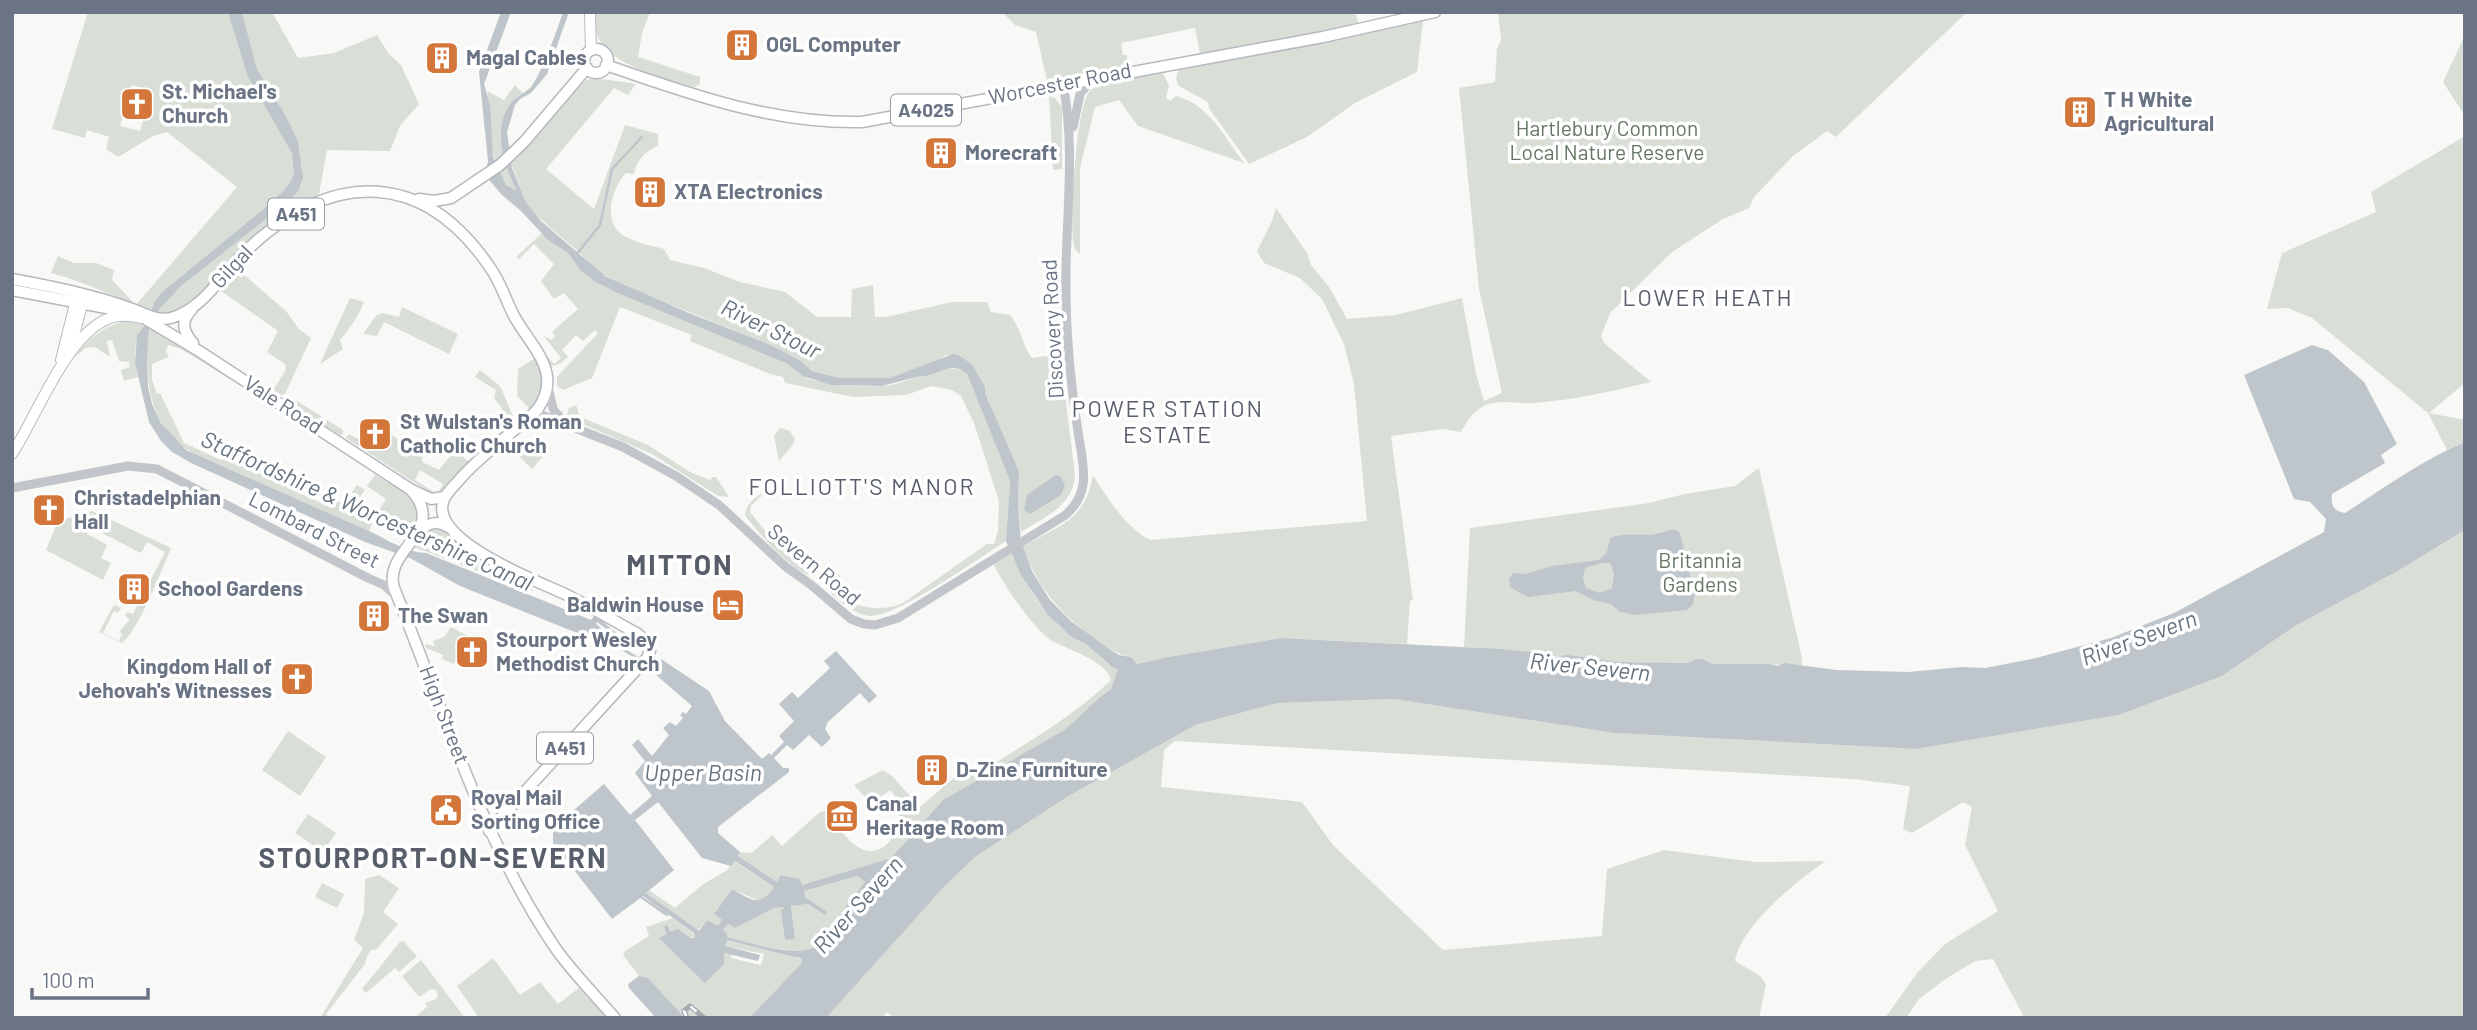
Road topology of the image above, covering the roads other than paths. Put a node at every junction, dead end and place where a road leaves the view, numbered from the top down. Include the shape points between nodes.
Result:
1 (590, 12) edge
2 (1435, 12) edge
3 (591, 50) junction
4 (606, 65) junction
5 (587, 68) junction
6 (1093, 78) junction
7 (1066, 83) junction
8 (1078, 103) junction
9 (1070, 146) junction
10 (469, 188) junction
11 (400, 195) junction
12 (458, 230) junction
13 (12, 279) edge
14 (12, 290) edge
15 (80, 298) junction
16 (197, 304) junction
17 (149, 318) junction
18 (199, 351) junction
19 (69, 355) junction
20 (54, 380) junction
21 (548, 386) junction
22 (533, 414) junction
23 (570, 426) junction
24 (12, 454) edge
25 (12, 478) edge
26 (17, 487) edge
27 (410, 489) junction
28 (445, 497) junction
29 (448, 527) junction
30 (1039, 530) joint
31 (418, 532) junction
32 (398, 561) junction
33 (379, 583) junction
34 (398, 598) junction
35 (493, 827) junction
36 (615, 1018) edge

1 - 3 main road
2 - 6 main road, Worcester Road / A4025
3 - 4 main road, A4025 via 605,53
3 - 5 main road via 584,60
4 - 5 main road, A4025 via 598,72
4 - 7 main road, Worcester Road / A4025 via 740,107 843,122 880,120
5 - 10 main road via 516,150
6 - 7 main road, Worcester Road / A4025
6 - 8 street, Discovery Road
7 - 8 street via 1076,90
7 - 9 street, Discovery Road
8 - 9 street, Discovery Road
9 - 30 street, Discovery Road via 1067,325 1084,483 1072,509
10 - 11 main road via 439,201
10 - 12 main road via 451,209
11 - 12 main road, Gilgal / A451 via 431,209
11 - 16 main road, Gilgal / A451 via 348,192 308,206 247,249
12 - 21 main road, A451 via 492,271 544,364
13 - 15 main road
14 - 15 main road
15 - 17 main road, Vale Road
15 - 19 main road
15 - 20 main road
16 - 17 main road, Gilgal / A451 via 174,317
16 - 18 main road via 183,324
17 - 18 main road, Vale Road
17 - 19 main road via 107,319 91,329
18 - 27 main road, Vale Road
19 - 20 main road
20 - 24 main road
21 - 22 main road
21 - 23 street via 555,413
22 - 23 street, Severn Road
22 - 28 main road via 474,464
23 - 30 street, Severn Road via 635,453 691,486 844,614 864,624 898,618
25 - 26 street
26 - 33 street, Lombard Street via 128,466 157,470
27 - 28 main road, Vale Road via 431,499
27 - 31 main road via 422,506
28 - 29 main road via 442,510
29 - 31 main road via 435,523
29 - 35 main road, A451 via 492,559 645,640 650,651
31 - 32 main road
32 - 33 street
32 - 34 main road, High Street via 391,580
33 - 34 street
34 - 35 main road, High Street via 484,819
35 - 36 main road via 540,924

